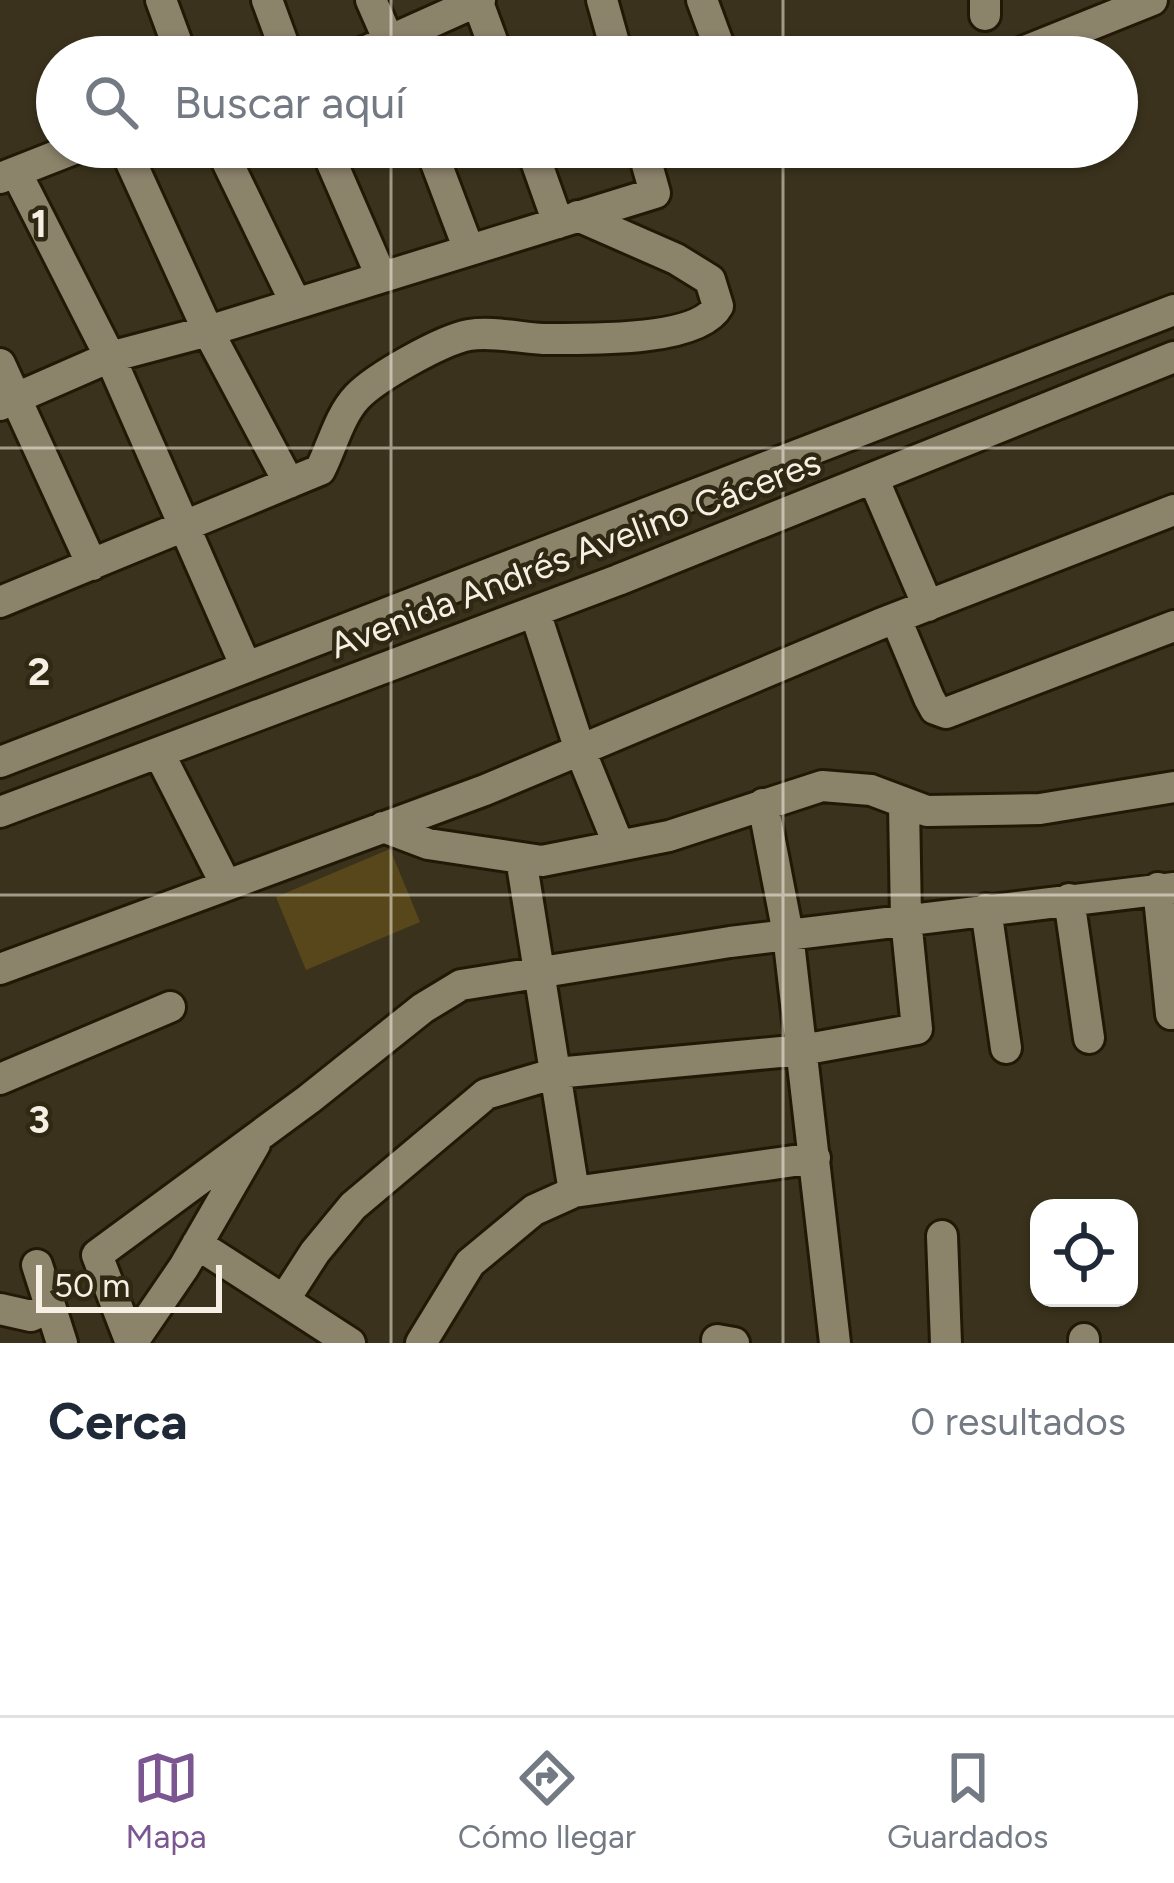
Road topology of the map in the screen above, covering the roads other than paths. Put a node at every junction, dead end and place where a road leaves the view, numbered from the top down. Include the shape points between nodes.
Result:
1 (161, 0) edge
2 (267, 0) edge
3 (371, 0) edge
4 (478, 0) edge
5 (602, 0) edge
6 (702, 0) edge
7 (1152, 0) edge
8 (174, 36) edge
9 (280, 36) edge
10 (387, 36) edge
11 (416, 36) edge
12 (491, 36) edge
13 (612, 36) edge
14 (715, 36) edge
15 (1062, 36) edge
16 (36, 164) edge
17 (134, 168) edge
18 (230, 168) edge
19 (334, 168) edge
20 (438, 168) edge
21 (542, 168) edge
22 (648, 168) edge
23 (8, 175) edge
24 (568, 219) junction
25 (469, 250) junction
26 (381, 276) junction
27 (295, 302) junction
28 (1174, 310) edge
29 (208, 331) junction
30 (110, 356) junction
31 (1174, 357) edge
32 (0, 364) edge
33 (8, 402) edge
34 (873, 478) junction
35 (290, 483) junction
36 (1174, 510) edge
37 (187, 526) junction
38 (92, 565) junction
39 (0, 602) edge
40 (928, 606) junction
41 (535, 612) junction
42 (896, 619) junction
43 (1174, 626) edge
44 (247, 667) junction
45 (580, 750) junction
46 (160, 754) junction
47 (0, 762) edge
48 (1174, 787) edge
49 (763, 804) junction
50 (904, 805) junction
51 (0, 812) edge
52 (383, 827) junction
53 (619, 846) junction
54 (521, 858) junction
55 (226, 885) junction
56 (1166, 888) edge
57 (1069, 899) junction
58 (986, 910) junction
59 (906, 920) junction
60 (788, 934) junction
61 (0, 969) edge
62 (541, 972) junction
63 (170, 1007) dead end
64 (1171, 1014) edge
65 (1089, 1038) dead end
66 (1006, 1048) dead end
67 (802, 1049) junction
68 (556, 1073) junction
69 (0, 1079) edge
70 (264, 1130) junction
71 (815, 1158) junction
72 (574, 1192) junction
73 (943, 1236) dead end
74 (197, 1244) junction
75 (37, 1265) dead end
76 (284, 1300) junction
77 (50, 1308) junction
78 (0, 1310) edge
79 (62, 1343) edge
80 (132, 1343) edge
81 (350, 1343) edge
82 (421, 1343) edge
83 (835, 1343) edge
84 (946, 1343) edge

1 - 8 street
2 - 9 street
3 - 10 street
4 - 11 street
4 - 12 street
5 - 13 street
6 - 14 street
7 - 15 street
16 - 23 street
17 - 29 street
18 - 27 street
19 - 26 street
20 - 25 street
21 - 24 street
22 - 24 street via 655,193
23 - 30 street
24 - 25 street
24 - 35 street via 710,280 714,314 665,334 470,335 441,345 364,390 320,470
25 - 26 street
26 - 27 street
27 - 29 street
28 - 44 street, Avenida Andrés Avelino Cáceres
29 - 30 street
29 - 35 street
30 - 33 street
30 - 37 street
31 - 34 street, Avenida Andrés Avelino Cáceres
32 - 33 street
33 - 38 street
34 - 40 street
34 - 41 street, Avenida Andrés Avelino Cáceres
35 - 37 street
36 - 40 street
37 - 38 street
37 - 44 street
38 - 39 street
40 - 42 street
41 - 45 street
41 - 46 street, Avenida Andrés Avelino Cáceres
42 - 43 street via 928,698 946,713
42 - 45 street
44 - 47 street, Avenida Andrés Avelino Cáceres
45 - 52 street
45 - 53 street
46 - 51 street, Avenida Andrés Avelino Cáceres
46 - 55 street
48 - 50 street via 1040,809 927,812
49 - 50 street via 822,786 871,790
49 - 53 street
49 - 60 street
50 - 59 street
52 - 54 street via 428,844
52 - 55 street
53 - 54 street via 542,862
54 - 62 street
55 - 61 street
56 - 57 street
56 - 64 street
57 - 58 street
57 - 65 street
58 - 59 street
58 - 66 street
59 - 60 street
59 - 67 street via 917,1029
60 - 62 street
60 - 67 street
62 - 68 street
62 - 70 street via 460,985
63 - 69 street
67 - 68 street
67 - 71 street
68 - 72 street
68 - 76 street via 486,1094 352,1206
70 - 74 street
70 - 80 street via 98,1255
71 - 72 street
71 - 83 street
72 - 82 street via 533,1210 470,1263
73 - 84 street
74 - 76 street
74 - 80 street
75 - 77 street
76 - 81 street
77 - 78 street via 31,1316
77 - 79 street

